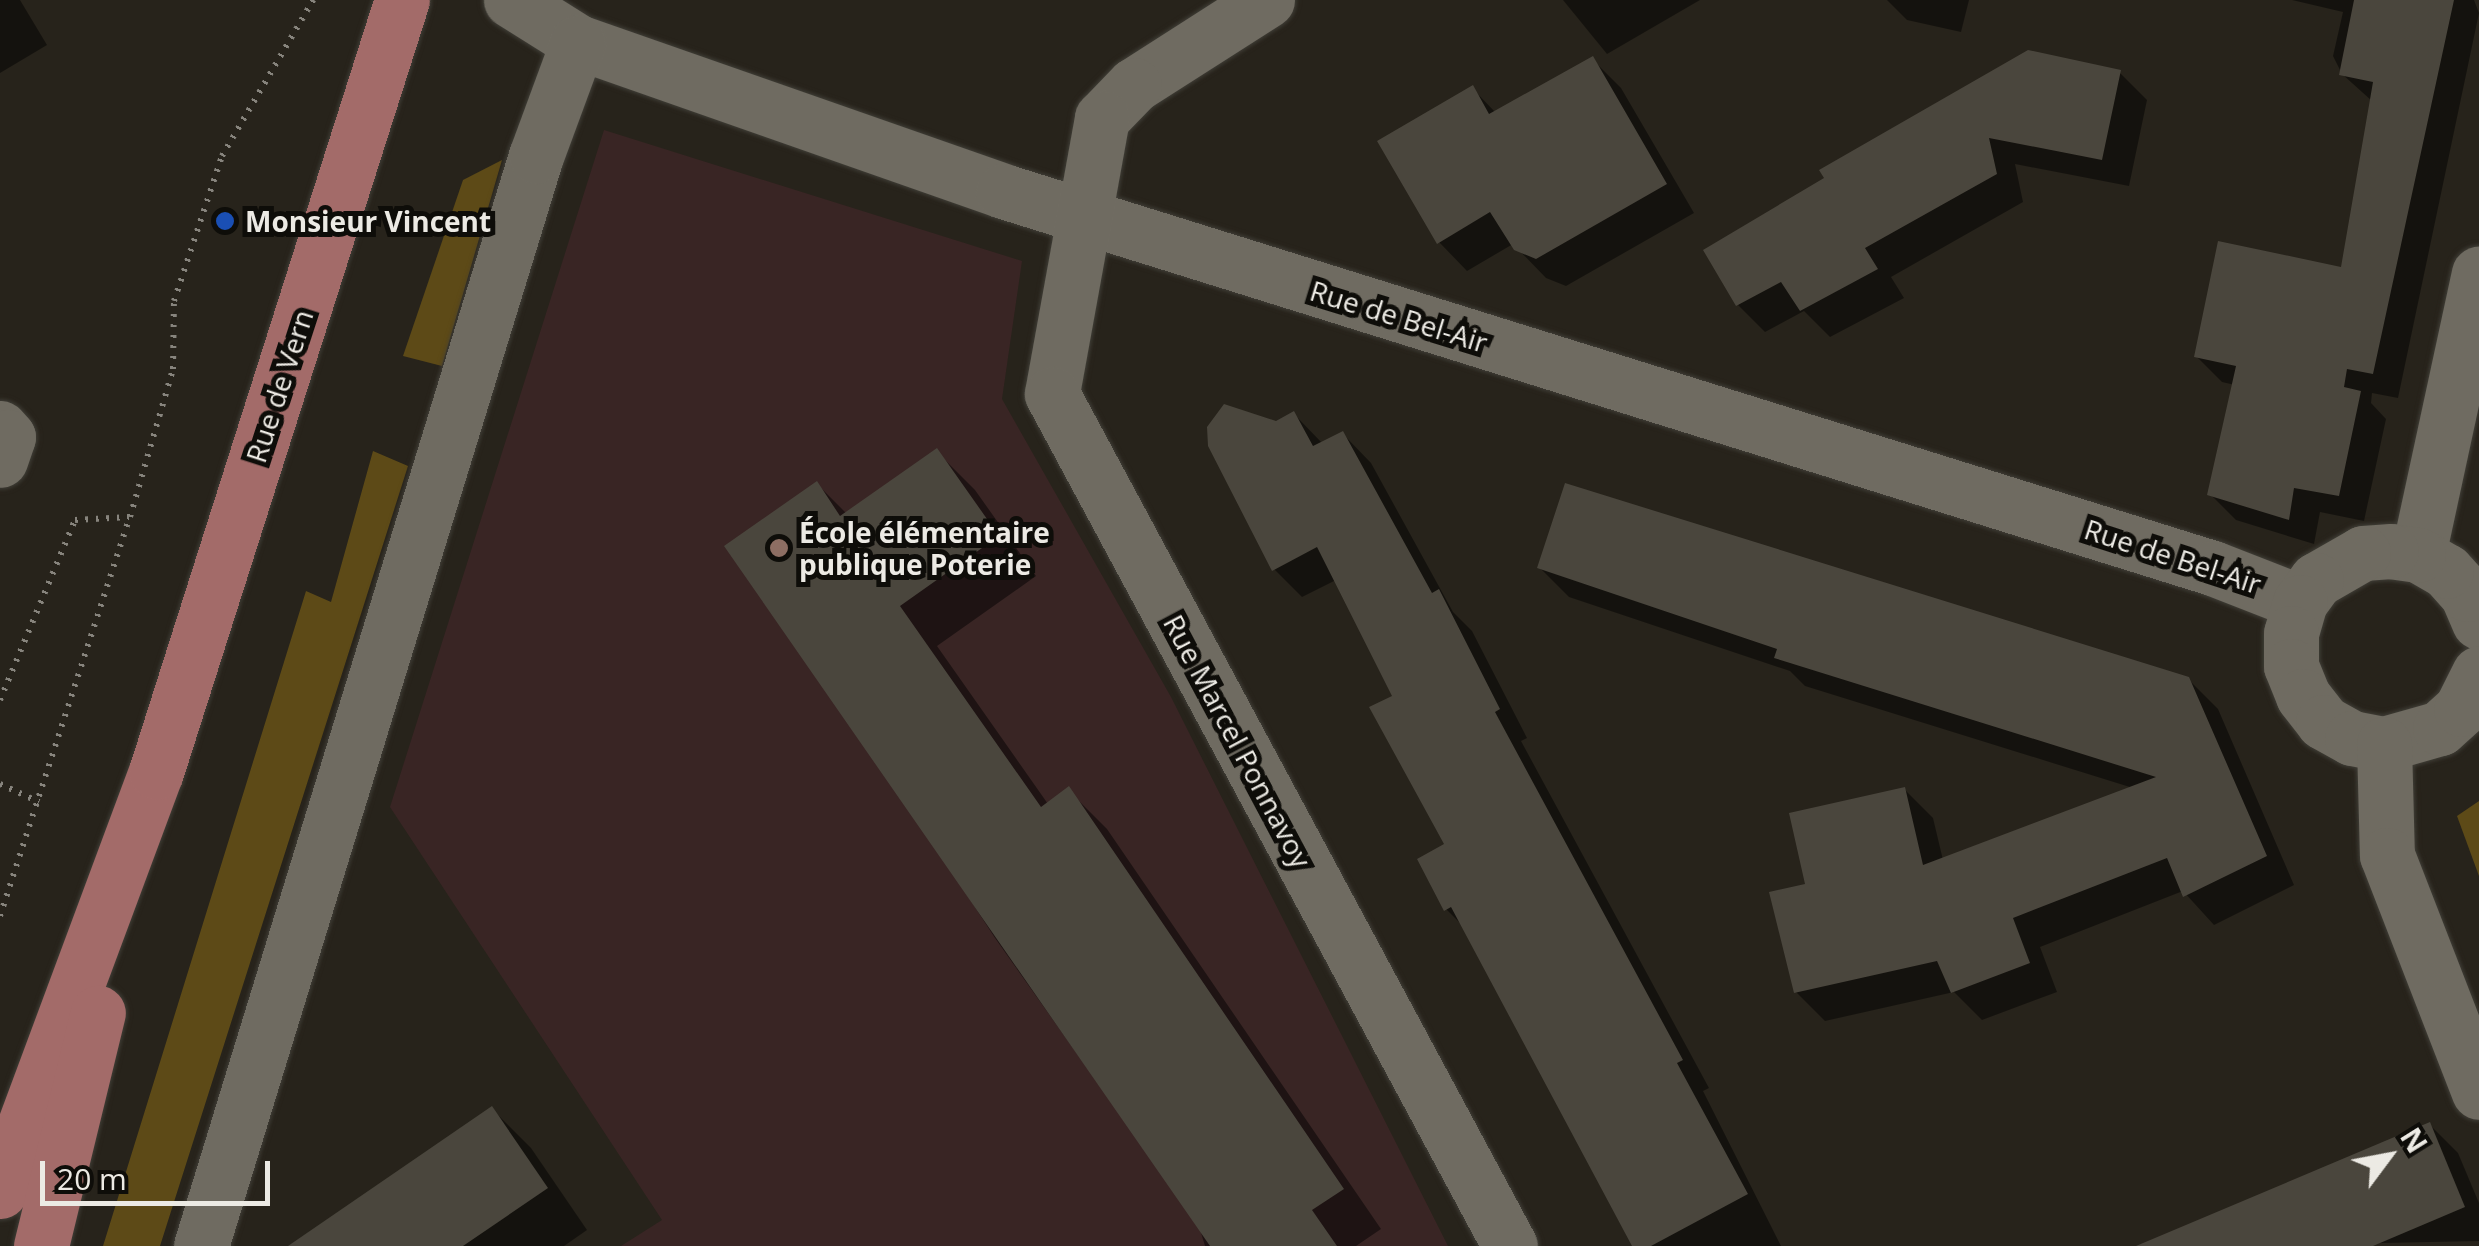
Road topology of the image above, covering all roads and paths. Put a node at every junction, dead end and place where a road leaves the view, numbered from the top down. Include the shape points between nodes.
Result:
1 (313, 0) edge
2 (402, 0) edge
3 (511, 0) edge
4 (1267, 0) edge
5 (578, 42) junction
6 (1083, 218) junction
7 (2479, 274) edge
8 (0, 428) edge
9 (0, 460) edge
10 (130, 517) junction
11 (2418, 555) junction
12 (2300, 602) junction
13 (2479, 622) edge
14 (2479, 673) edge
15 (0, 700) edge
16 (2384, 744) junction
17 (156, 772) junction
18 (0, 784) edge
19 (39, 802) junction
20 (0, 916) edge
21 (2479, 1092) edge
22 (0, 1191) edge
23 (42, 1246) edge
24 (201, 1246) edge
25 (1510, 1246) edge

1 - 10 path via 222,156 174,301 173,369
2 - 17 main road, Rue de Vern
3 - 5 street, Rue de Bel-Air
4 - 6 street, Rue Marcel Ponnavoy via 1116,100 1102,118
5 - 6 street, Rue de Bel-Air
5 - 24 street via 536,156
6 - 12 street, Rue de Bel-Air via 2214,568
6 - 25 street, Rue Marcel Ponnavoy via 1052,394
7 - 11 street
8 - 9 street via 8,437
10 - 15 path via 75,520
10 - 19 path
11 - 12 street via 2364,553 2316,580
11 - 13 street via 2467,594
12 - 16 street via 2290,634 2303,696 2323,722 2352,738
14 - 16 street via 2461,709 2440,728
16 - 21 street via 2387,855
17 - 22 main road, Rue de Vern
17 - 23 main road, Rue de Vern
18 - 19 path
19 - 20 path

